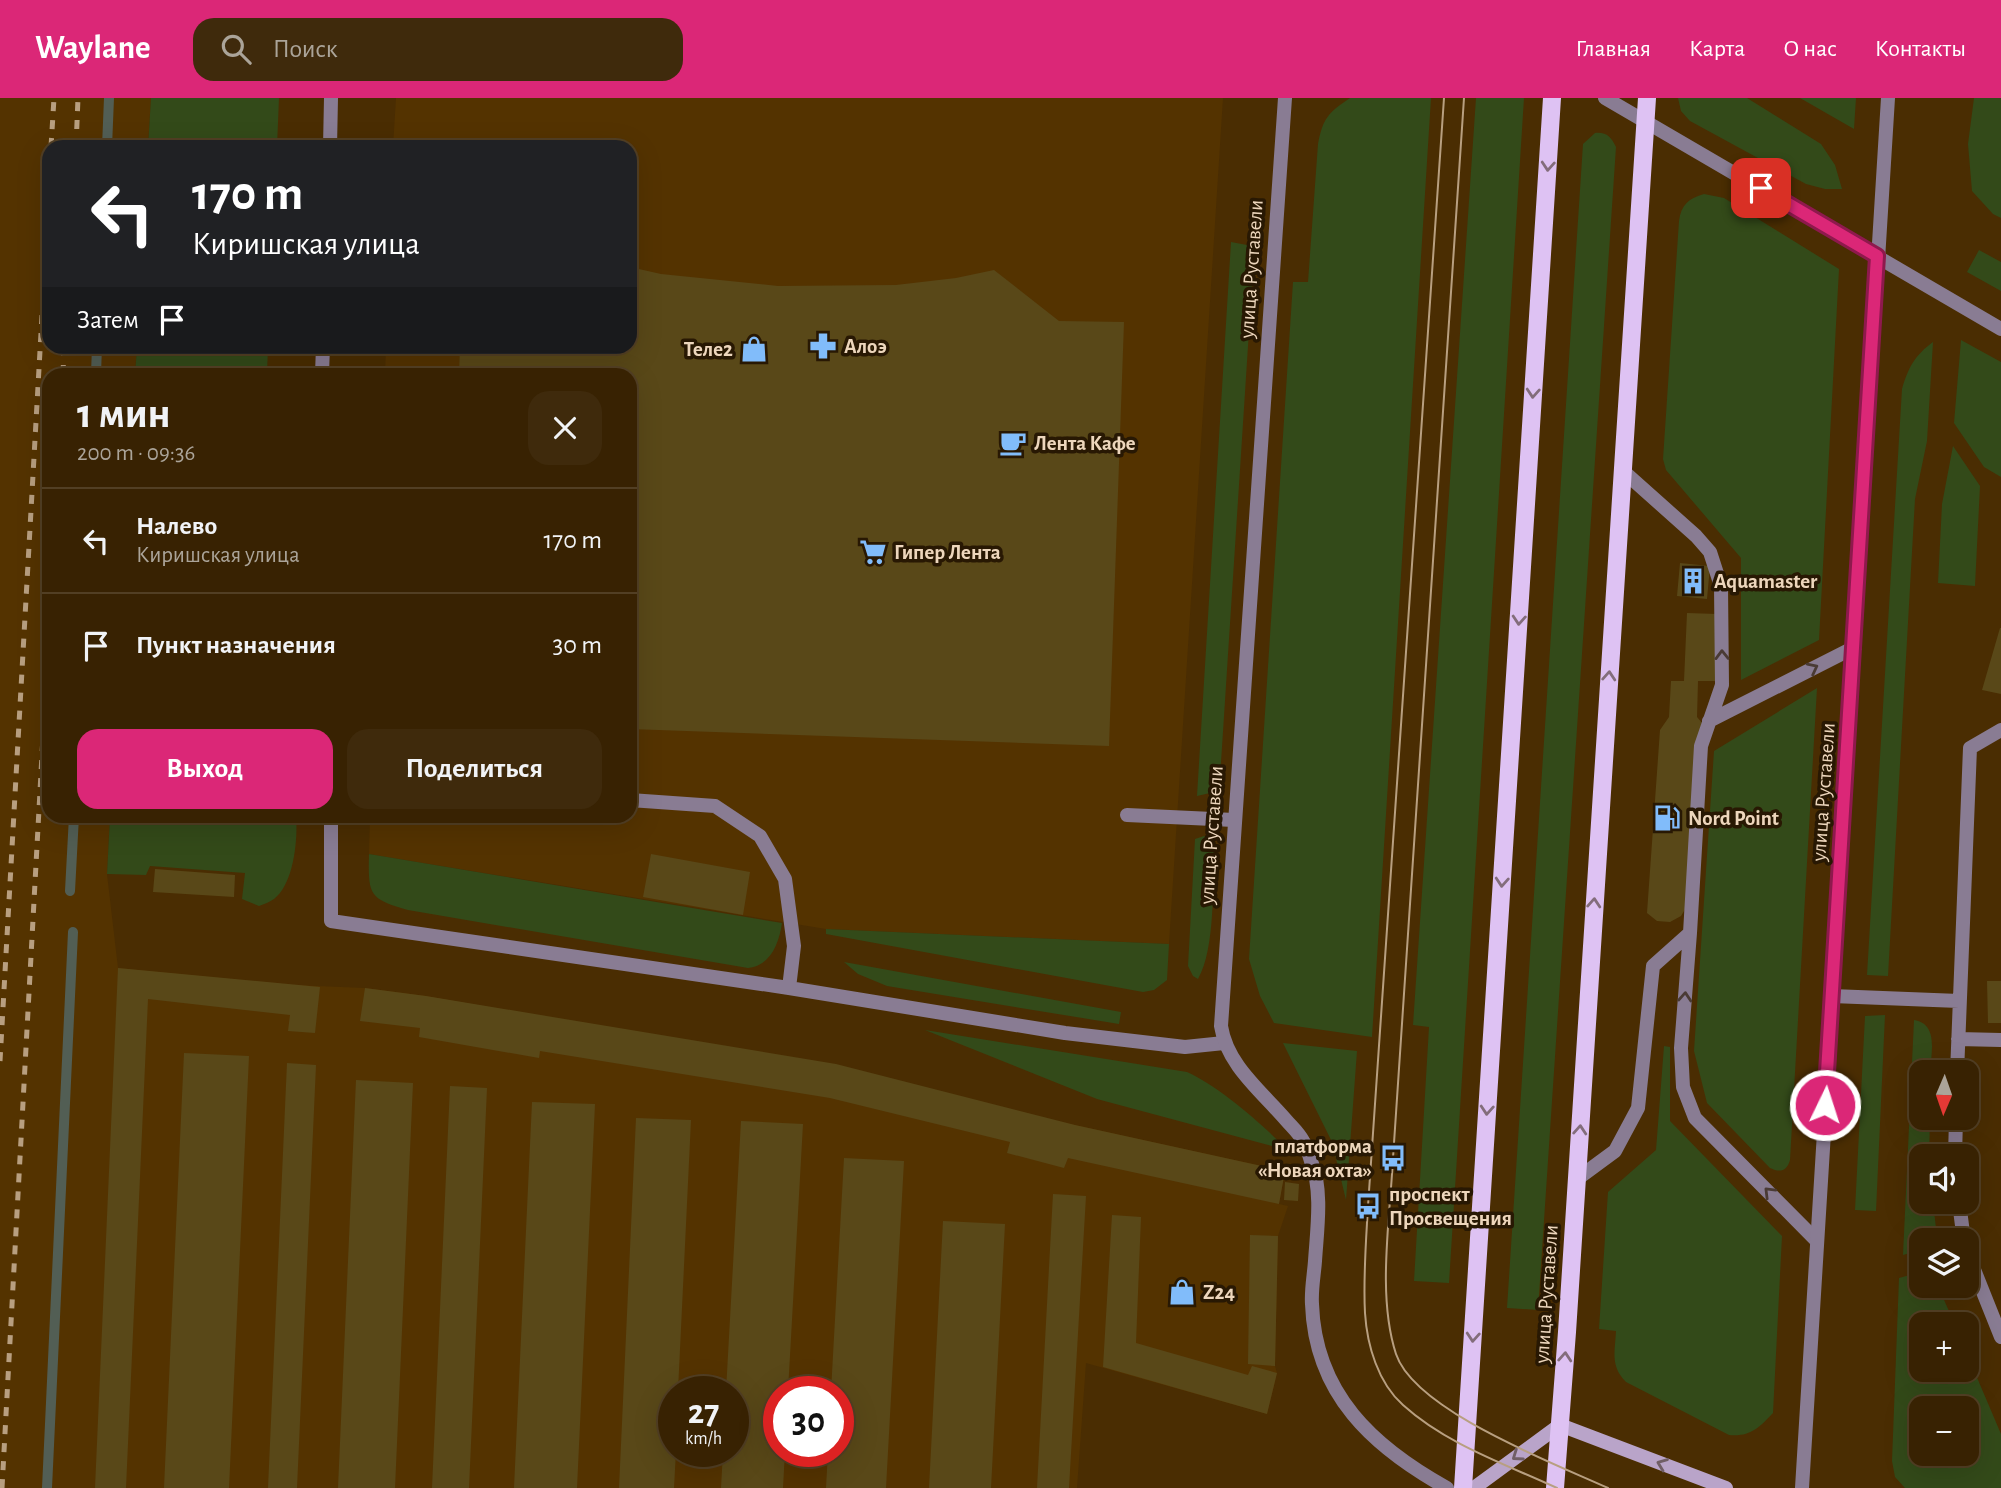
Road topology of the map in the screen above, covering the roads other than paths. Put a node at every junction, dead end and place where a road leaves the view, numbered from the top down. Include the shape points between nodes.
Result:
1 (331, 98) edge
2 (1285, 98) edge
3 (1552, 98) edge
4 (1605, 98) edge
5 (1647, 98) edge
6 (1888, 98) edge
7 (1645, 120) junction
8 (330, 140) edge
9 (1877, 256) junction
10 (2001, 329) edge
11 (1622, 470) junction
12 (1855, 647) junction
13 (1709, 721) junction
14 (2001, 730) edge
15 (637, 800) edge
16 (1127, 815) dead end
17 (1234, 820) junction
18 (331, 823) edge
19 (1690, 933) junction
20 (789, 988) junction
21 (1832, 996) junction
22 (1959, 1001) junction
23 (1958, 1039) junction
24 (2001, 1040) edge
25 (1224, 1043) junction
26 (1957, 1060) edge
27 (1577, 1179) junction
28 (1816, 1241) junction
29 (1979, 1282) edge
30 (2001, 1337) edge
31 (1560, 1425) junction
32 (1447, 1488) edge
33 (1463, 1488) edge
34 (1474, 1488) edge
35 (1555, 1488) edge
36 (1726, 1488) edge
37 (1802, 1488) edge

1 - 8 street
2 - 17 street, улица Руставели
3 -> 33 main road
4 - 7 street
5 - 7 main road, улица Руставели
6 - 9 street, улица Руставели
7 - 9 street
7 - 11 main road, улица Руставели
9 - 10 street
9 - 12 street, улица Руставели
13 -> 11 street via 1722,685 1721,586 1710,552
27 -> 11 main road, улица Руставели
13 -> 12 street
12 - 21 street, улица Руставели
13 - 19 street via 1701,746
14 - 22 street via 1970,748
15 - 20 street via 715,806 760,836 785,879 794,946
16 - 17 street
17 - 25 street, улица Руставели via 1221,1006
18 - 20 street via 331,921
19 - 27 street via 1653,966 1638,1108 1615,1151
28 -> 19 street via 1695,1118 1683,1087 1681,1048
20 - 25 street via 1065,1033 1185,1047
21 - 22 street
21 - 28 street, улица Руставели
22 - 23 street
23 - 24 street
23 - 26 street
25 - 32 street, улица Руставели via 1237,1065 1303,1139 1315,1171 1312,1303 1327,1373 1343,1404 1373,1437
31 -> 27 main road, улица Руставели
28 - 37 street, улица Руставели
29 - 30 street
31 -> 34 main road
31 - 35 main road, улица Руставели
36 -> 31 main road

